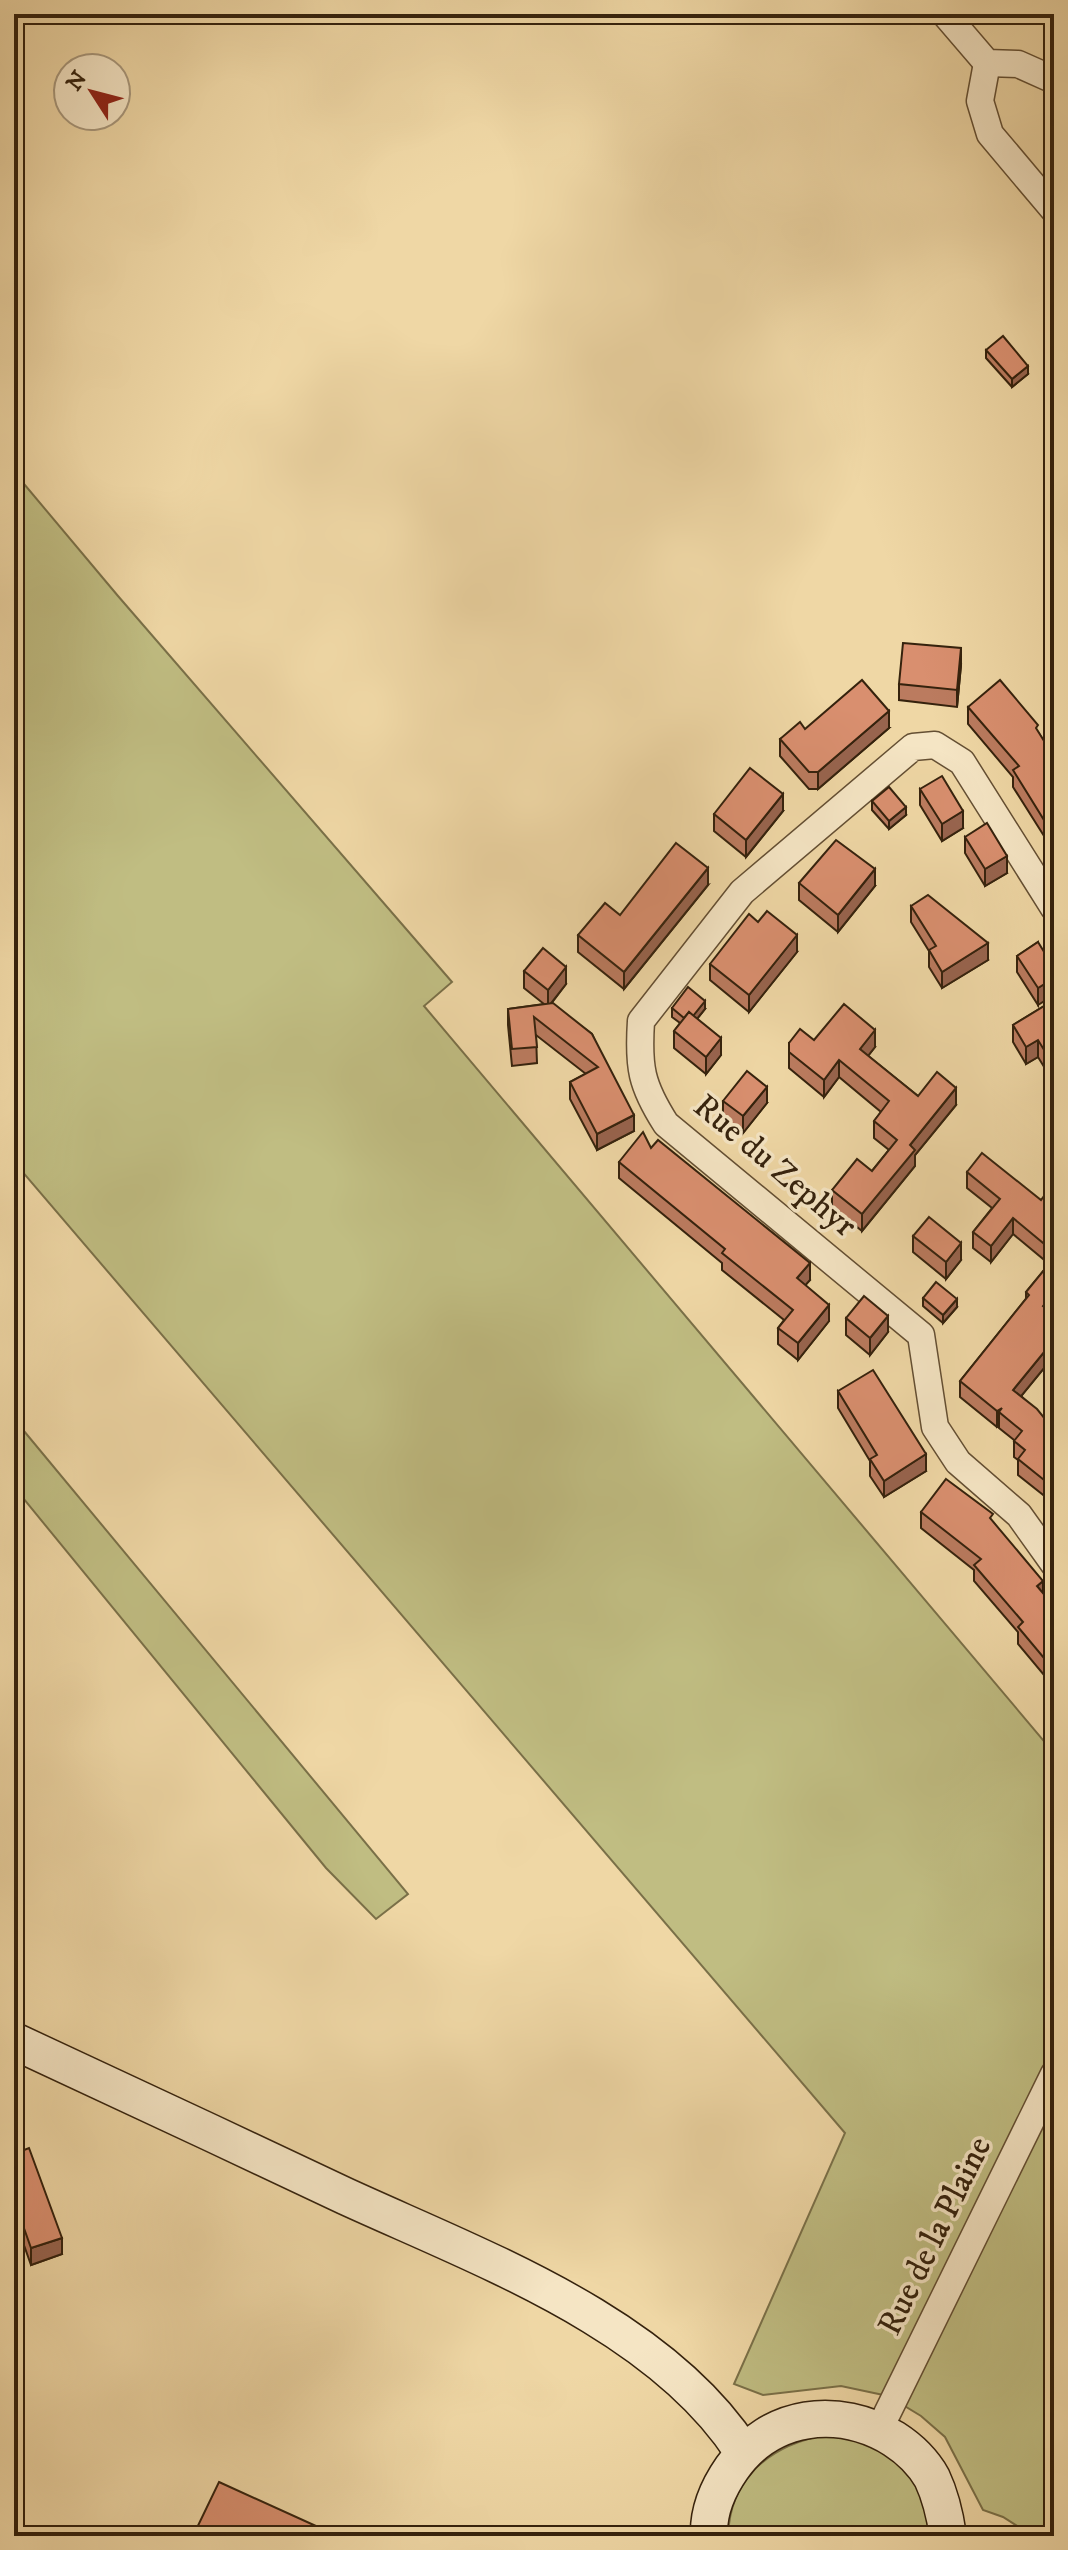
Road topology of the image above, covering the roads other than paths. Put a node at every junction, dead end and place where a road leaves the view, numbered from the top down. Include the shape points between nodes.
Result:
1 (945, 14) edge
2 (987, 63) junction
3 (1054, 80) edge
4 (1054, 210) edge
5 (1054, 908) edge
6 (1054, 1564) edge
7 (14, 2041) edge
8 (1054, 2074) edge
9 (879, 2430) junction
10 (743, 2452) junction
11 (709, 2536) edge
12 (948, 2536) edge

1 - 2 street
2 - 3 street via 1018,64
2 - 4 street via 980,101 990,134
5 - 6 street, Rue du Zephyr via 962,762 935,745 913,747 742,892 641,1021 640,1048 649,1097 666,1124 921,1335 935,1427 958,1462 1019,1515
7 - 10 street via 589,2313 655,2357 710,2407
8 - 9 street, Rue de la Plaine
9 - 10 street via 843,2418 807,2419 773,2431
9 - 12 street via 908,2448 930,2475 944,2508
10 - 11 street via 720,2484

